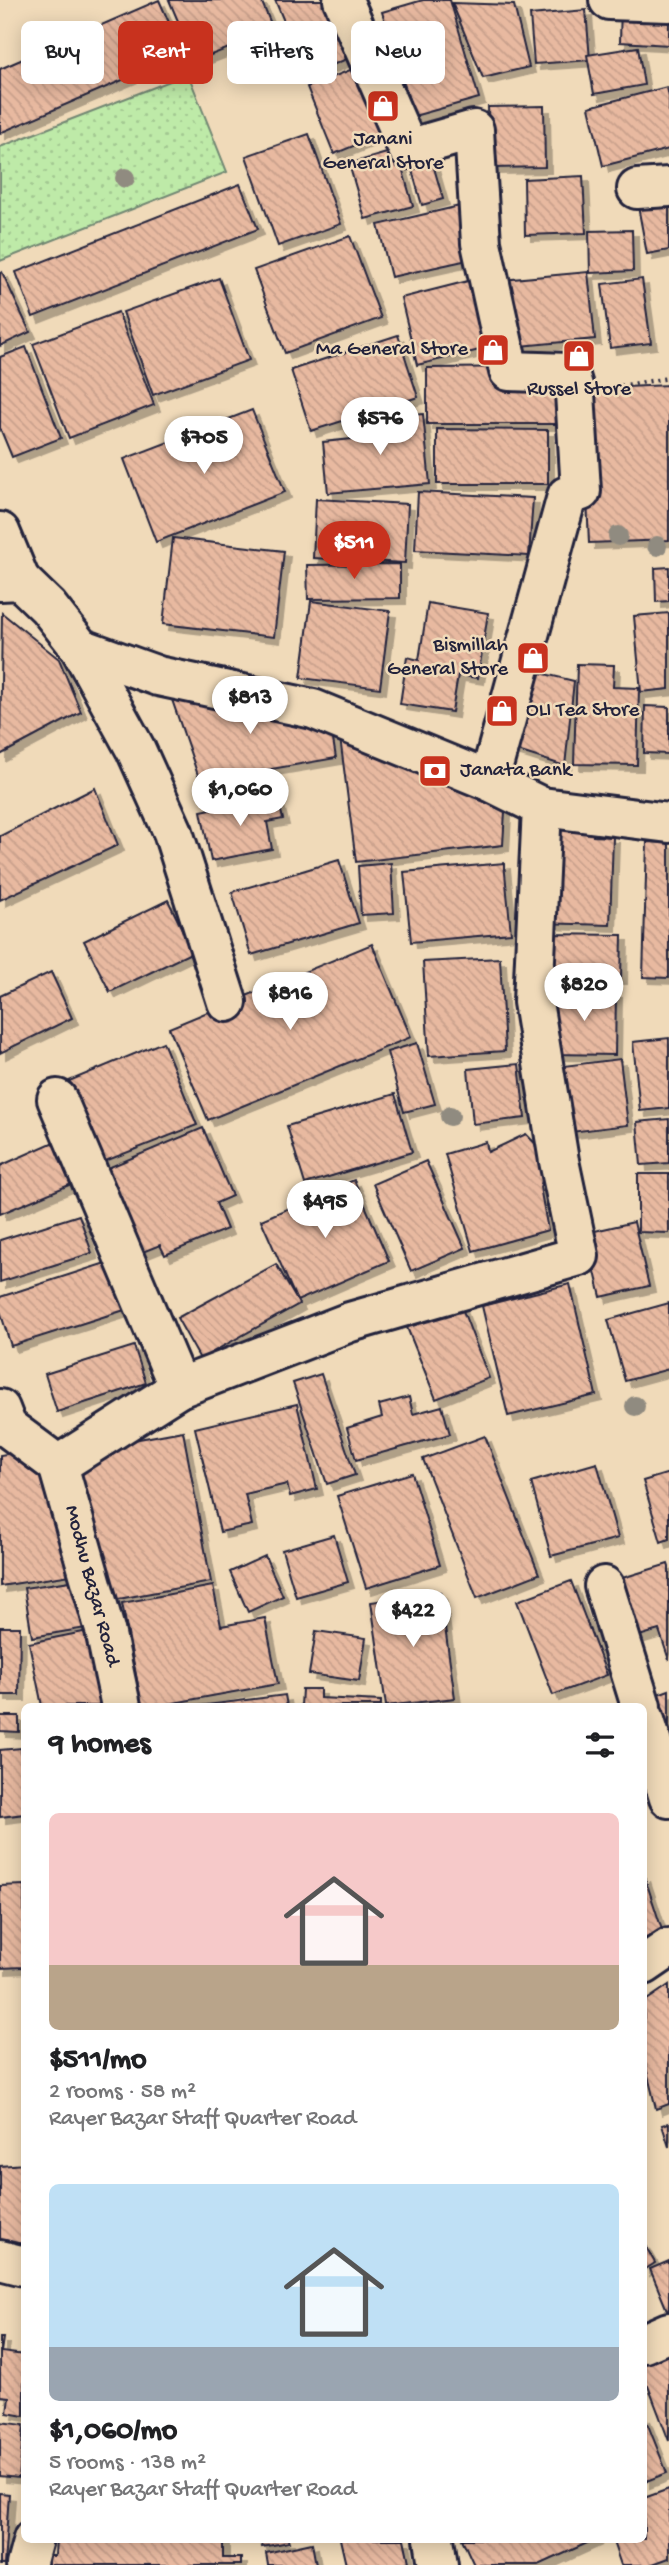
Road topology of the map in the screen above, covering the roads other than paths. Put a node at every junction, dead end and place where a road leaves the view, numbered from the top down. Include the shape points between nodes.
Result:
1 (343, 0) edge
2 (609, 0) edge
3 (669, 2) edge
4 (0, 533) edge
5 (10, 581) edge
6 (80, 648) junction
7 (489, 781) junction
8 (542, 807) junction
9 (669, 823) edge
10 (227, 1002) dead end
11 (57, 1099) dead end
12 (179, 1388) junction
13 (0, 1409) edge
14 (58, 1465) junction
15 (604, 1586) dead end
16 (120, 1703) edge
17 (640, 1703) edge
18 (647, 1727) edge
19 (669, 1798) edge
20 (669, 1948) edge
21 (647, 1963) edge
22 (0, 2260) edge
23 (21, 2265) edge
24 (669, 2332) edge
25 (647, 2342) edge
26 (32, 2543) edge
27 (435, 2543) edge
28 (26, 2565) edge
29 (438, 2565) edge

1 - 7 street via 408,149 474,130 481,243 509,371 569,373 575,393 581,491 567,496
2 - 3 street
4 - 5 street
5 - 6 street via 48,607
6 - 7 street via 158,676 313,709
6 - 10 street via 136,750 173,832
7 - 8 street
8 - 9 street
8 - 12 street via 533,1002 579,1256 350,1322
11 - 12 street
12 - 14 street
13 - 14 street via 7,1427
14 - 16 street, Modhu Bazar Road via 106,1630
15 - 17 street
18 - 19 street
20 - 21 street
22 - 23 street
24 - 25 street
26 - 28 street
27 - 29 street

